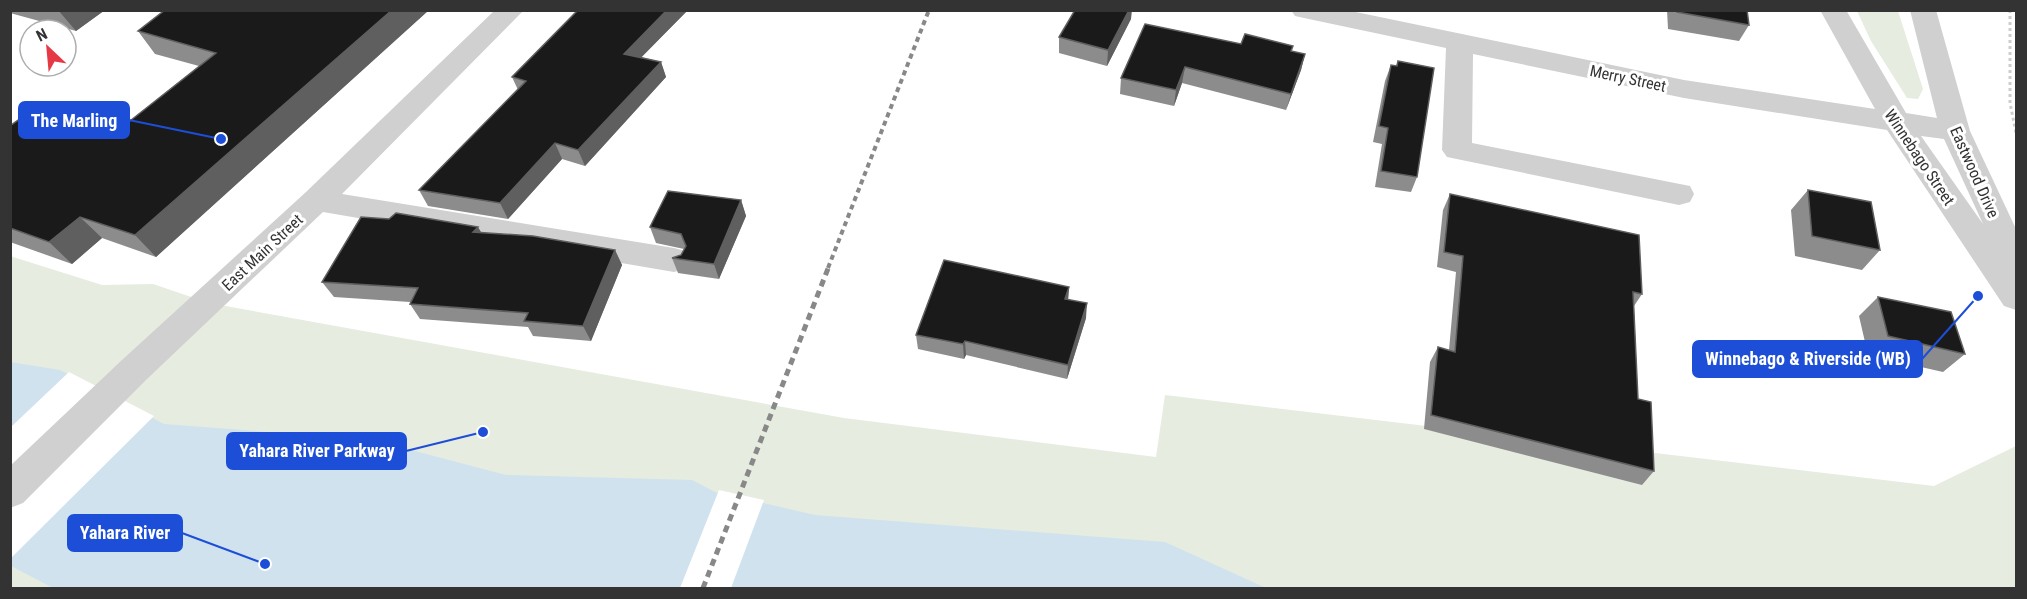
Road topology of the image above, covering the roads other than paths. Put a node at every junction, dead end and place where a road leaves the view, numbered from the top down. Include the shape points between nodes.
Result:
1 (512, 10) edge
2 (1304, 10) edge
3 (1833, 10) edge
4 (1923, 10) edge
5 (1460, 43) junction
6 (1897, 123) junction
7 (1954, 131) junction
8 (1679, 194) dead end
9 (317, 200) junction
10 (674, 260) edge
11 (2016, 261) edge
12 (2016, 297) edge
13 (10, 491) edge

1 - 9 street, East Main Street
2 - 5 street, Merry Street
3 - 6 street, Winnebago Street
4 - 7 street, Eastwood Drive
5 - 6 street, Merry Street via 1684,89
5 - 8 street via 1457,150
6 - 7 street, Merry Street
6 - 12 street, Winnebago Street
7 - 11 street, Eastwood Drive
9 - 10 street
9 - 13 street, East Main Street

